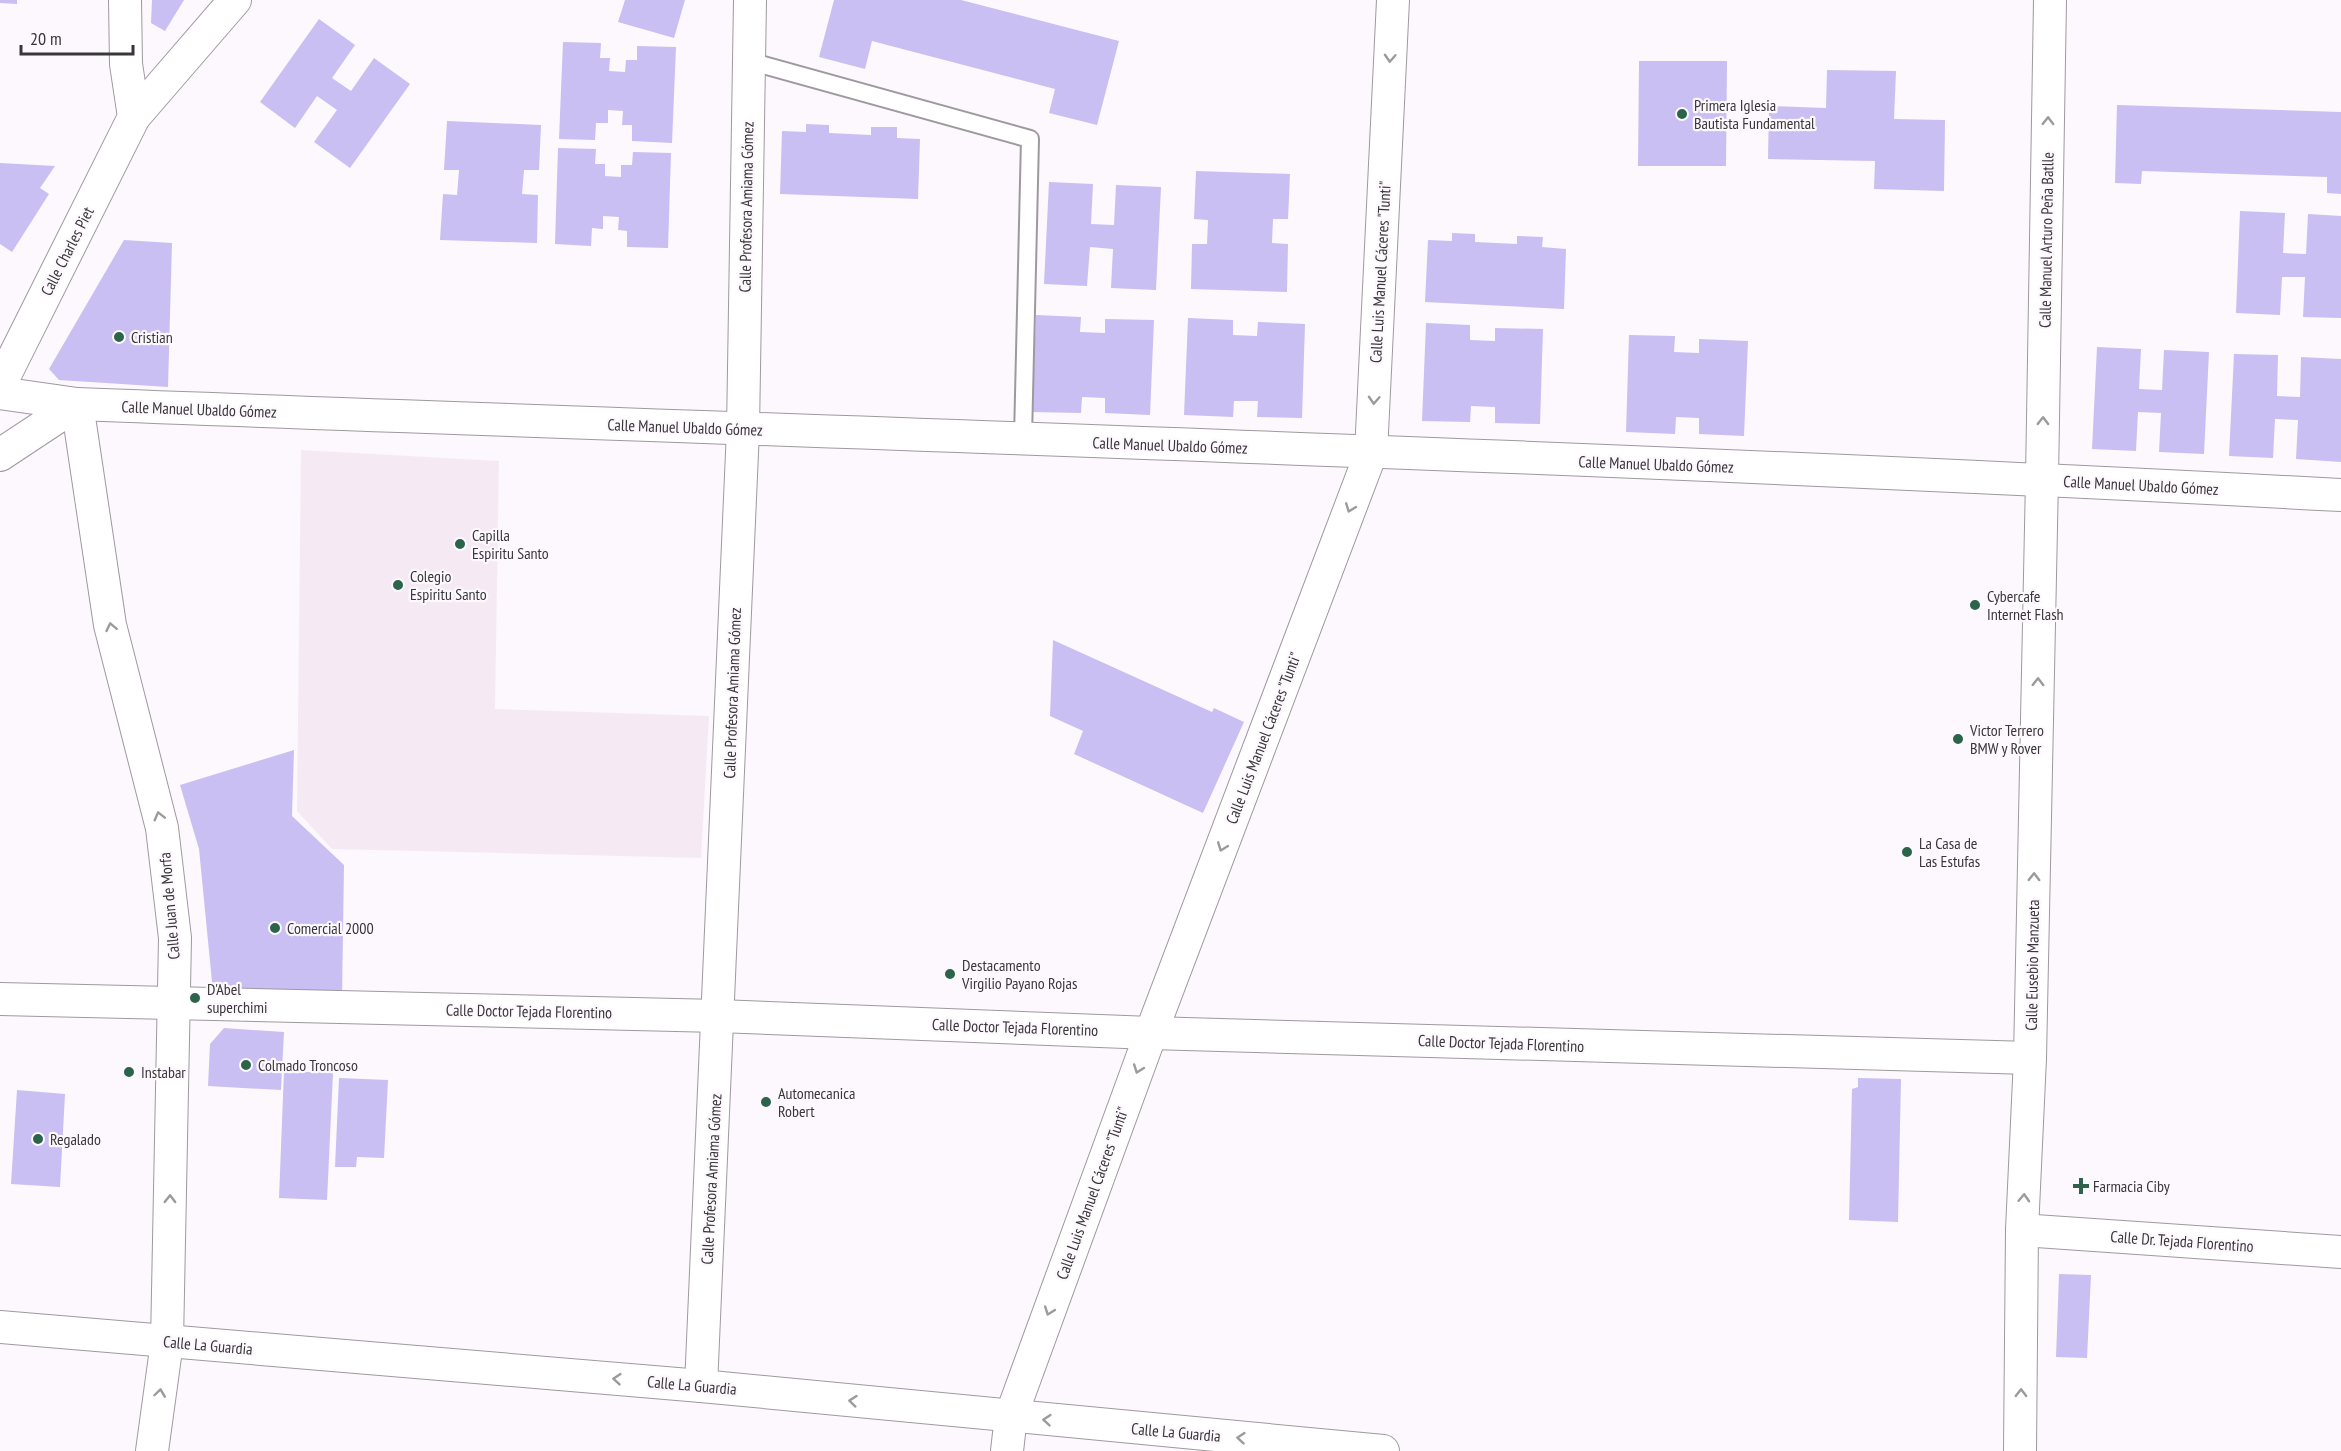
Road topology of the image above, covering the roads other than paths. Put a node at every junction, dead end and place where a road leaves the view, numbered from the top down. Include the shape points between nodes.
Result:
1 (124, 0) edge
2 (235, 0) edge
3 (750, 0) edge
4 (1393, 0) edge
5 (2050, 0) edge
6 (748, 61) junction
7 (134, 117) junction
8 (0, 385) edge
9 (0, 393) edge
10 (77, 404) junction
11 (743, 430) junction
12 (1023, 438) junction
13 (1371, 453) junction
14 (0, 455) edge
15 (2042, 479) junction
16 (2341, 495) edge
17 (0, 999) edge
18 (174, 1003) junction
19 (718, 1016) junction
20 (1151, 1033) junction
21 (2030, 1058) junction
22 (2022, 1230) junction
23 (2341, 1252) edge
24 (0, 1327) edge
25 (167, 1342) junction
26 (701, 1386) junction
27 (1011, 1416) junction
28 (152, 1451) edge
29 (1007, 1451) edge
30 (1383, 1451) edge
31 (2020, 1451) edge

1 - 7 street via 126,64
2 - 7 street, Calle Charles Piet
3 - 6 street, Calle Profesora Amiama Gómez
4 -> 13 street, Calle Luis Manuel Cáceres "Tunti"
15 -> 5 street, Calle Manuel Arturo Peña Batlle
6 - 11 street, Calle Profesora Amiama Gómez
6 - 12 lane via 1030,139
7 - 8 street, Calle Charles Piet
9 - 10 street, Calle Manuel Ubaldo Gómez
10 - 11 street, Calle Manuel Ubaldo Gómez
10 - 14 street
18 -> 10 street, Calle Juan de Morfa via 175,938 162,828 110,625
11 - 12 street, Calle Manuel Ubaldo Gómez
11 - 19 street, Calle Profesora Amiama Gómez
12 - 13 street, Calle Manuel Ubaldo Gómez
13 - 15 street, Calle Manuel Ubaldo Gómez
13 -> 20 street, Calle Luis Manuel Cáceres "Tunti"
15 - 16 street, Calle Manuel Ubaldo Gómez
21 -> 15 street, Calle Eusebio Manzueta
17 - 18 street, Calle Doctor Tejada Florentino
18 - 19 street, Calle Doctor Tejada Florentino
25 -> 18 street, Calle Juan de Morfa
19 - 20 street, Calle Doctor Tejada Florentino
19 - 26 street, Calle Profesora Amiama Gómez
20 - 21 street, Calle Doctor Tejada Florentino
20 -> 27 street, Calle Luis Manuel Cáceres "Tunti"
22 -> 21 street, Calle Eusebio Manzueta
22 - 23 street, Calle Dr. Tejada Florentino
31 -> 22 street, Calle Eusebio Manzueta
24 - 25 street, Calle La Guardia
26 -> 25 street, Calle La Guardia
28 -> 25 street, Calle Juan de Morfa
27 -> 26 street, Calle La Guardia
27 - 29 street, Calle Luis Manuel Cáceres "Tunti"
30 -> 27 street, Calle La Guardia

